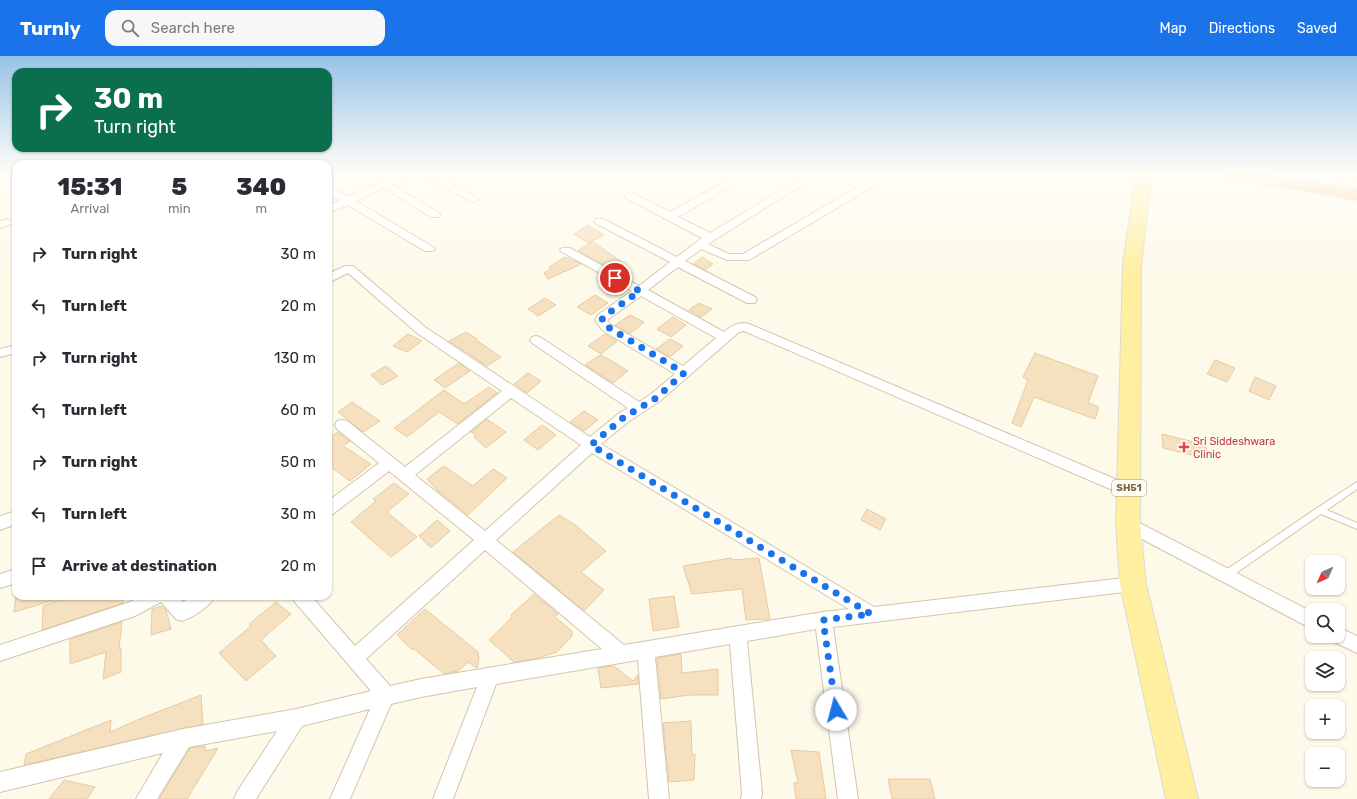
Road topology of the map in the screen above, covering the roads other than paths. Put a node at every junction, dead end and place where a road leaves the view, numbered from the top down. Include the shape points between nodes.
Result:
1 (359, 208) edge
2 (423, 208) edge
3 (652, 208) edge
4 (686, 208) edge
5 (759, 208) edge
6 (830, 208) edge
7 (1140, 208) edge
8 (435, 215) dead end
9 (669, 217) junction
10 (599, 221) dead end
11 (705, 240) junction
12 (429, 249) dead end
13 (566, 250) dead end
14 (677, 262) junction
15 (332, 277) edge
16 (640, 291) junction
17 (751, 300) dead end
18 (725, 338) junction
19 (536, 340) dead end
20 (12, 350) edge
21 (0, 353) edge
22 (684, 373) junction
23 (511, 391) junction
24 (638, 408) junction
25 (342, 425) dead end
26 (591, 445) junction
27 (389, 463) junction
28 (405, 476) junction
29 (1357, 485) edge
30 (1129, 491) junction
31 (332, 507) edge
32 (1320, 510) junction
33 (12, 518) edge
34 (0, 523) edge
35 (1128, 524) junction
36 (1357, 526) edge
37 (485, 540) junction
38 (1226, 575) junction
39 (12, 577) edge
40 (0, 581) edge
41 (1133, 584) junction
42 (149, 600) edge
43 (171, 600) edge
44 (201, 600) edge
45 (303, 600) edge
46 (871, 614) junction
47 (1305, 617) edge
48 (823, 620) junction
49 (738, 634) junction
50 (1345, 639) edge
51 (1357, 645) edge
52 (646, 650) junction
53 (0, 653) edge
54 (621, 654) junction
55 (354, 658) junction
56 (490, 676) junction
57 (386, 696) junction
58 (296, 718) junction
59 (183, 739) junction
60 (0, 782) edge
61 (146, 799) edge
62 (244, 799) edge
63 (340, 799) edge
64 (443, 799) edge
65 (659, 799) edge
66 (752, 799) edge
67 (848, 799) edge
68 (1182, 799) edge

1 - 12 street
2 - 8 street
3 - 9 street
4 - 9 street
5 - 11 street
6 - 11 street via 745,258 727,257
7 - 30 main road, SH51 via 1132,266
9 - 11 street
10 - 14 street
11 - 14 street
13 - 16 street
14 - 16 street
14 - 17 street
15 - 23 street via 349,268 421,330
16 - 18 street
16 - 22 street via 603,317 603,324
18 - 22 street
18 - 30 street via 735,329 748,328
19 - 24 street
20 - 21 street
22 - 24 street via 656,398
23 - 26 street
23 - 28 street
24 - 26 street
25 - 27 street
26 - 37 street
26 - 46 street
27 - 28 street
27 - 31 street
28 - 37 street
29 - 32 lane
30 - 35 main road, SH51
32 - 36 lane
32 - 38 lane
33 - 34 street
35 - 38 street
35 - 41 main road, SH51
37 - 54 street
37 - 55 street
38 - 47 street
39 - 40 street
41 - 46 street
41 - 68 main road, SH51
42 - 53 street via 135,608
43 - 44 street via 182,613
45 - 55 street
46 - 48 street
48 - 49 street
48 - 67 street
49 - 52 street
49 - 66 street
50 - 51 street
52 - 54 street
52 - 65 street
54 - 56 street
55 - 57 street
56 - 57 street
56 - 64 street
57 - 58 street
57 - 63 street
58 - 59 street
58 - 62 street
59 - 60 street
59 - 61 street

